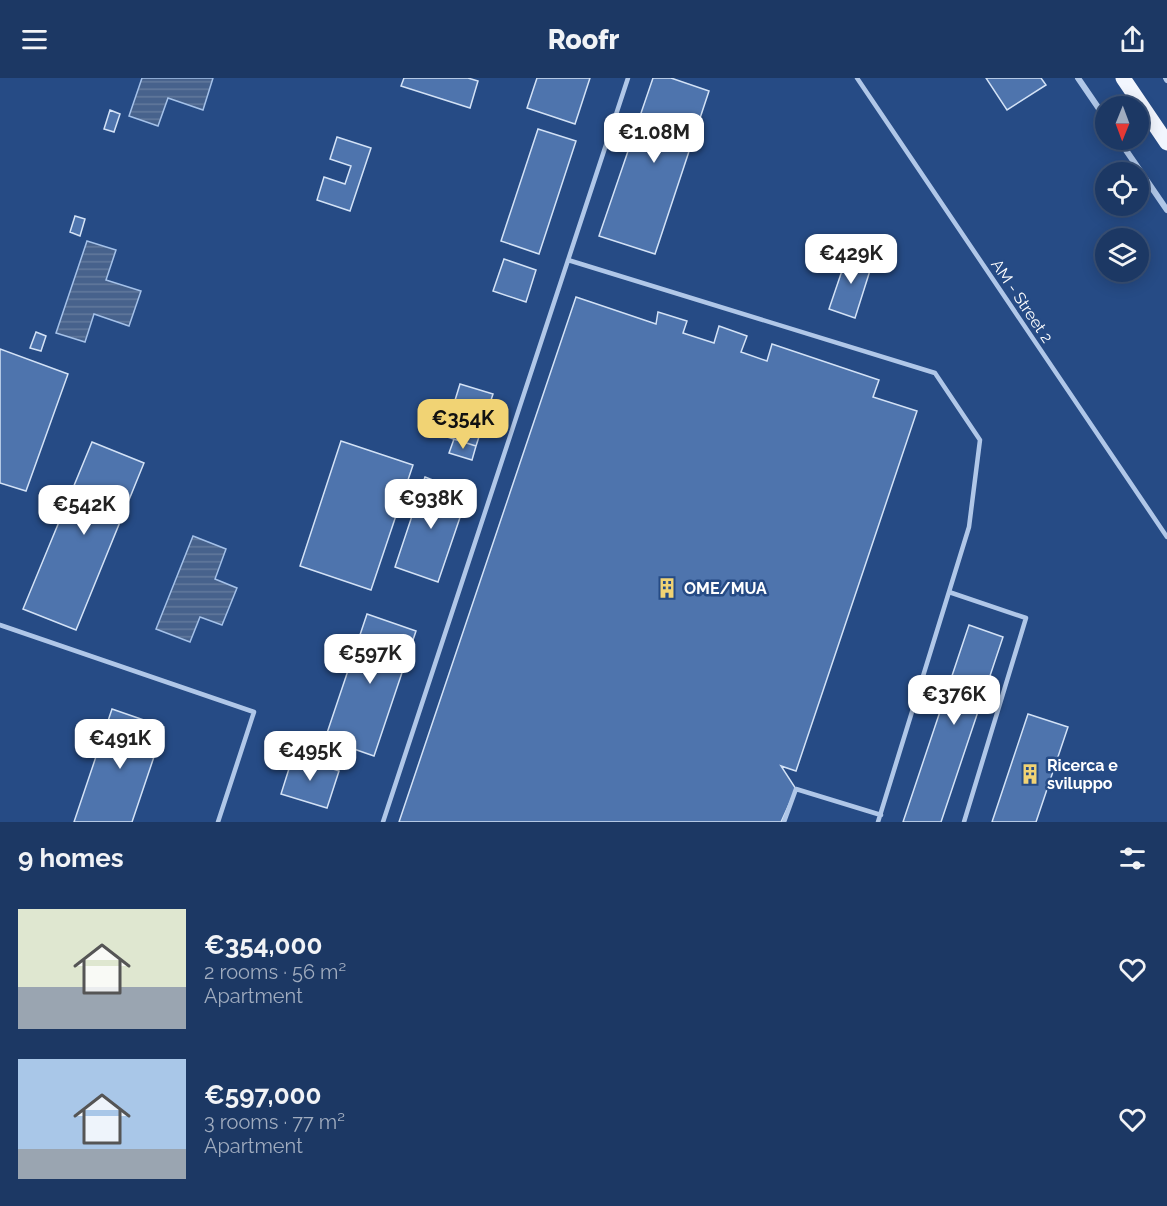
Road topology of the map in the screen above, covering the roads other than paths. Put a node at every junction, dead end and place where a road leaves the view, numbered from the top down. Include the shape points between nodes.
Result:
1 (628, 78) edge
2 (857, 78) edge
3 (1078, 78) edge
4 (1123, 78) edge
5 (1095, 103) edge
6 (1167, 143) edge
7 (1126, 150) edge
8 (1167, 210) edge
9 (568, 260) junction
10 (1167, 537) edge
11 (949, 592) junction
12 (0, 624) edge
13 (881, 815) junction
14 (218, 822) edge
15 (383, 822) edge
16 (784, 822) edge
17 (878, 822) edge
18 (964, 822) edge

1 - 9 lane
2 - 10 lane, AM - Street 2
3 - 5 street
4 - 6 main road
7 - 8 street
9 - 11 lane via 935,373 980,440 969,527
9 - 15 lane
11 - 13 lane
11 - 18 lane via 1026,618
12 - 14 lane via 254,712
13 - 16 lane via 796,789
13 - 17 lane

